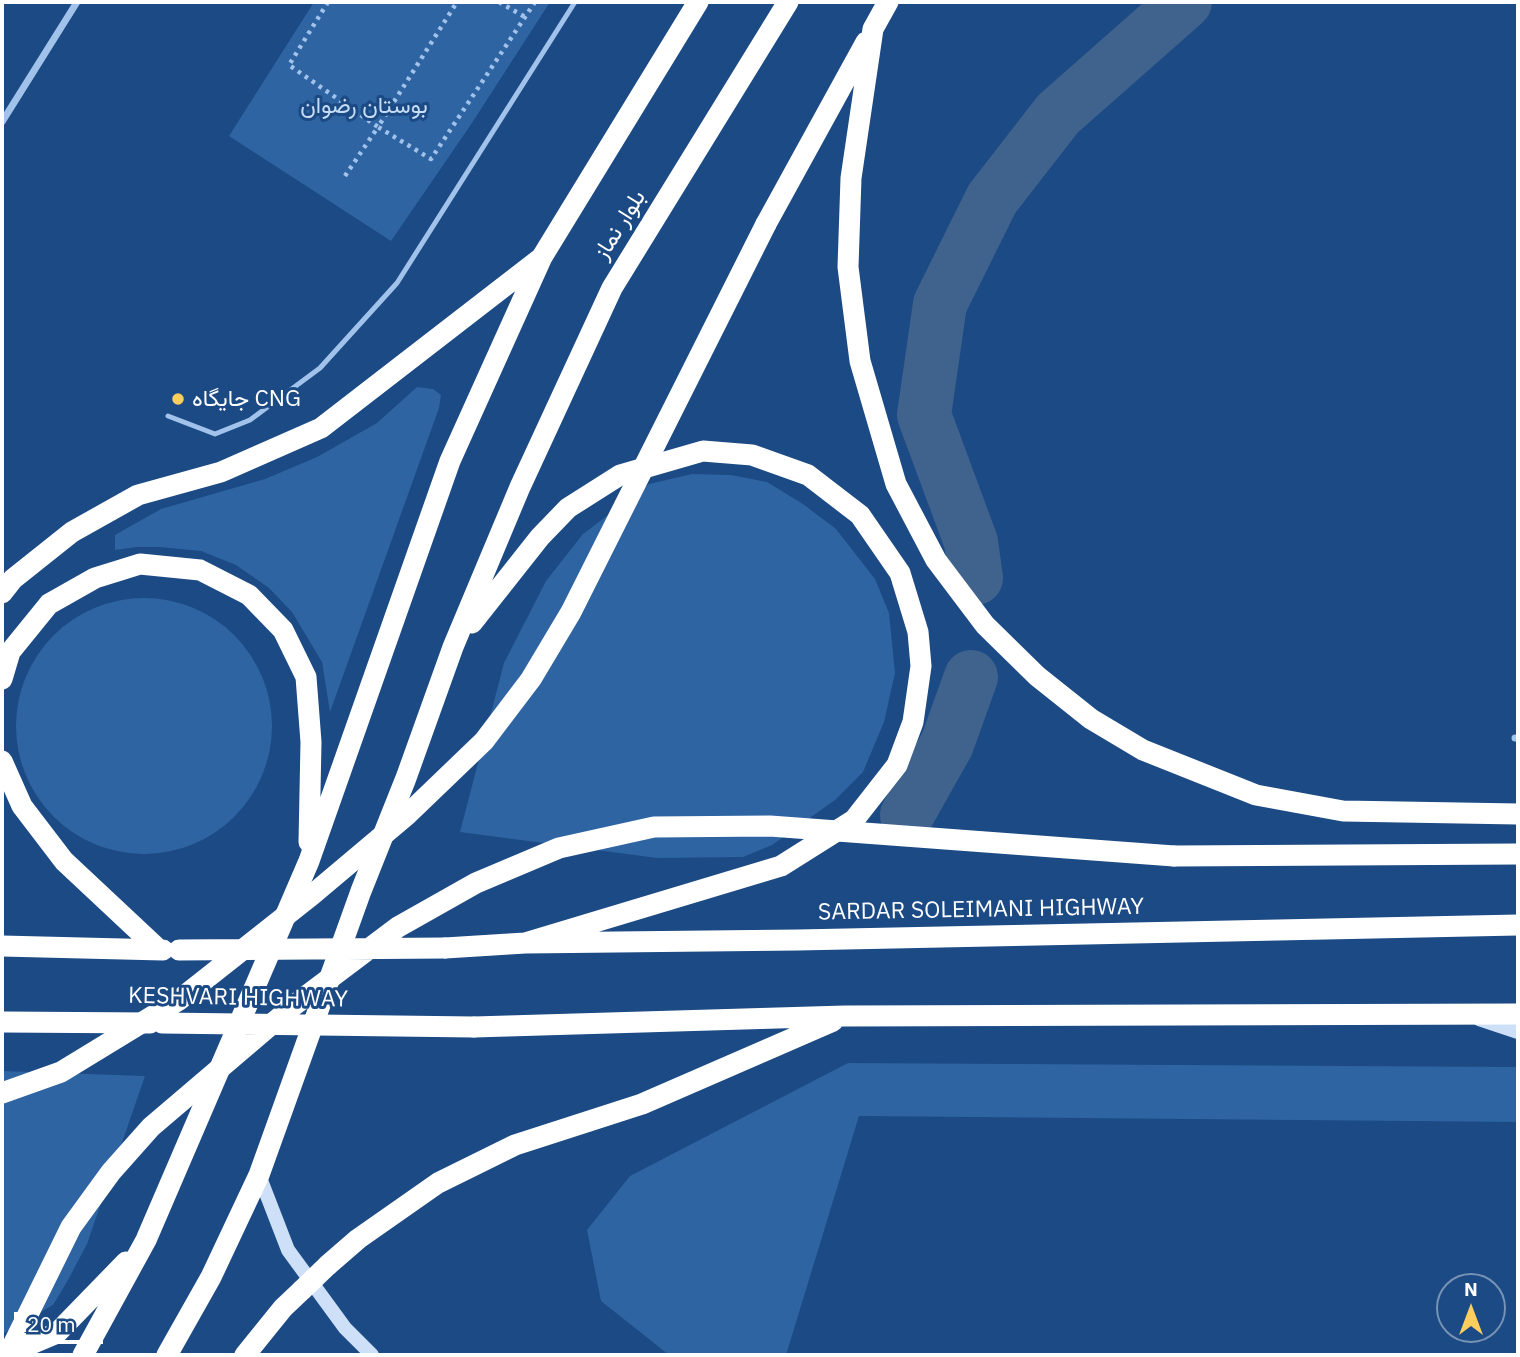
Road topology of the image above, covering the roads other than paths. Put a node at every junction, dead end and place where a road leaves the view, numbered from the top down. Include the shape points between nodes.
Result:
1 (77, 2) edge
2 (575, 2) edge
3 (698, 2) edge
4 (788, 2) edge
5 (888, 2) edge
6 (873, 29) junction
7 (2, 122) edge
8 (542, 257) junction
9 (167, 416) dead end
10 (2, 593) edge
11 (453, 647) junction
12 (2, 679) edge
13 (2, 761) edge
14 (1518, 814) edge
15 (1518, 854) edge
16 (309, 862) junction
17 (1518, 925) edge
18 (524, 943) junction
19 (2, 946) edge
20 (445, 948) joint
21 (168, 950) junction
22 (1464, 1014) junction
23 (1518, 1014) edge
24 (845, 1016) junction
25 (2, 1021) edge
26 (1518, 1032) edge
27 (2, 1093) edge
28 (260, 1175) junction
29 (146, 1240) junction
30 (6, 1355) edge
31 (83, 1355) edge
32 (167, 1355) edge
33 (245, 1355) edge
34 (372, 1355) edge

1 - 7 street
2 - 9 lane via 397,283 320,368 250,420 215,434
3 - 8 highway
4 - 11 highway, بلوار نماز via 612,288 520,487
5 - 6 highway
6 - 14 highway via 850,178 848,267 860,361 896,484 936,560 985,625 1037,676 1091,719 1143,750 1256,795 1343,811
6 - 27 highway, bridge via 766,224 571,612 531,679 484,741 407,815 179,1000 61,1072
8 - 10 highway via 321,428 221,472 138,495 72,532
8 - 16 highway via 450,461
11 - 18 highway via 568,508 620,475 704,451 752,455 808,475 860,515 900,573 918,632 921,666 913,722 897,765 854,820 780,866
11 - 28 highway, بلوار نماز
12 - 16 highway via 10,652 50,604 95,578 140,564 200,570 249,595 283,630 306,677 311,742
13 - 21 highway via 22,806 64,861
15 - 30 highway, bridge via 1174,856 770,826 654,828 559,848 476,883 398,927 293,1006 151,1127 71,1227
16 - 29 highway
17 - 18 highway, SARDAR SOLEIMANI HIGHWAY
18 - 20 highway, SARDAR SOLEIMANI HIGHWAY
19 - 21 highway, KESHVARI HIGHWAY
20 - 21 highway, KESHVARI HIGHWAY, bridge
22 - 23 highway
22 - 24 highway
22 - 26 main road
24 - 25 highway, KESHVARI HIGHWAY, bridge via 474,1027
24 - 33 highway, bridge via 642,1104 515,1145 438,1183 358,1238 283,1308
28 - 32 highway, بلوار نماز via 211,1278
28 - 34 main road via 288,1250 345,1328
29 - 30 highway via 57,1333
29 - 31 highway

